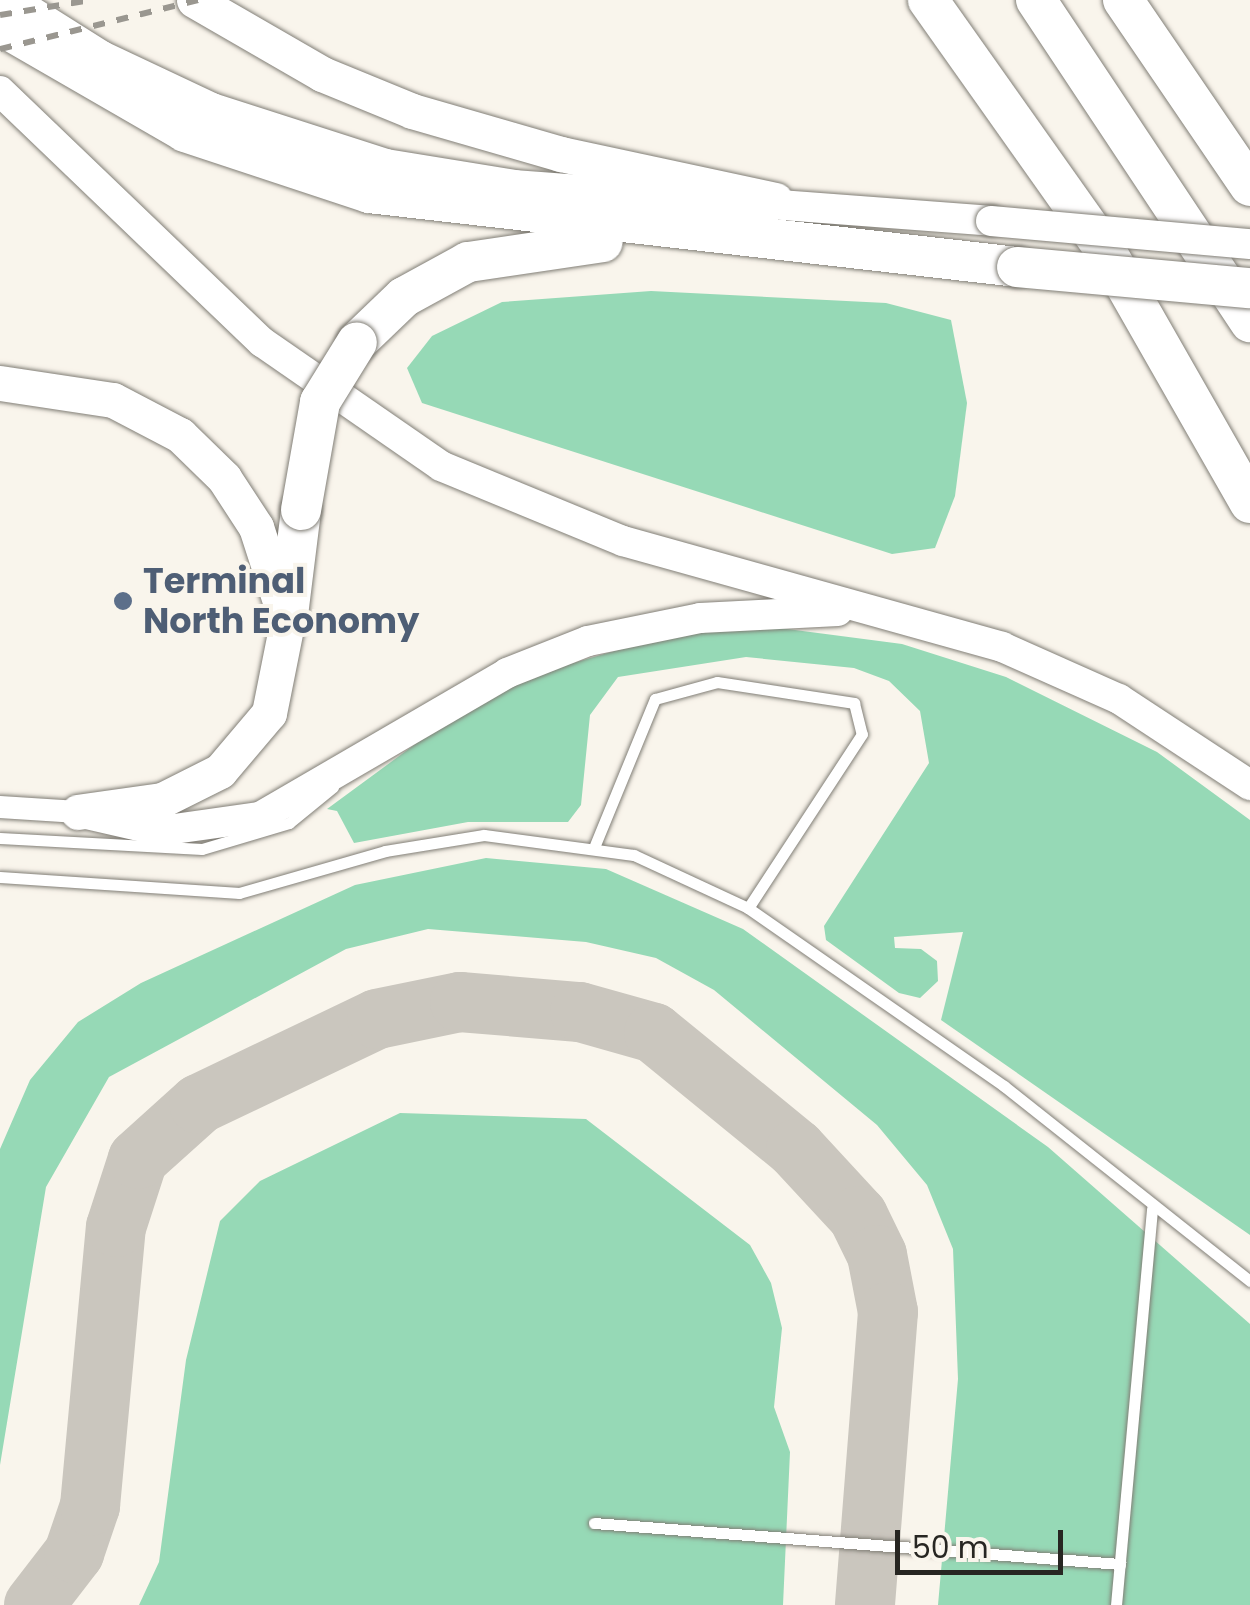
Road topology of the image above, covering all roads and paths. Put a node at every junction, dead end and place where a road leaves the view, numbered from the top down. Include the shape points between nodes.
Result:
1 (13, 0) edge
2 (194, 0) edge
3 (928, 0) edge
4 (1036, 0) edge
5 (1124, 0) edge
6 (0, 25) edge
7 (0, 91) edge
8 (1250, 186) edge
9 (775, 200) junction
10 (736, 240) junction
11 (1250, 244) edge
12 (1250, 288) edge
13 (1250, 322) edge
14 (0, 383) edge
15 (1250, 503) edge
16 (883, 612) junction
17 (287, 623) junction
18 (348, 770) junction
19 (1250, 786) edge
20 (0, 807) edge
21 (78, 812) junction
22 (0, 838) edge
23 (595, 845) junction
24 (0, 877) edge
25 (748, 908) junction
26 (1152, 1210) junction
27 (1250, 1281) edge
28 (594, 1523) dead end
29 (1120, 1564) junction
30 (1116, 1605) edge

1 - 9 main road via 102,56 212,108 386,164 515,185
2 - 9 main road via 322,74 412,110 561,154
3 - 15 highway via 1106,251
4 - 13 highway
5 - 8 highway
6 - 10 highway via 146,114 332,184 471,210
7 - 16 main road via 262,342 441,466 575,526
9 - 11 main road, bridge
10 - 12 highway, bridge
10 - 17 highway, bridge via 508,251 438,276 356,342 320,402
14 - 17 main road via 113,400 180,435 215,468 256,528
16 - 18 main road via 732,614 588,641 507,673
16 - 19 main road via 1061,671 1120,699
17 - 21 main road via 269,713 220,771 162,800
18 - 21 main road via 284,808 203,830 160,831
18 - 22 lane via 289,822 202,849
20 - 21 street
23 - 24 lane via 456,838 239,894
23 - 25 lane via 668,866
23 - 25 lane via 655,699 716,682 854,704 862,734
25 - 26 lane via 1004,1086
26 - 27 lane
26 - 29 lane
28 - 29 lane
29 - 30 lane

